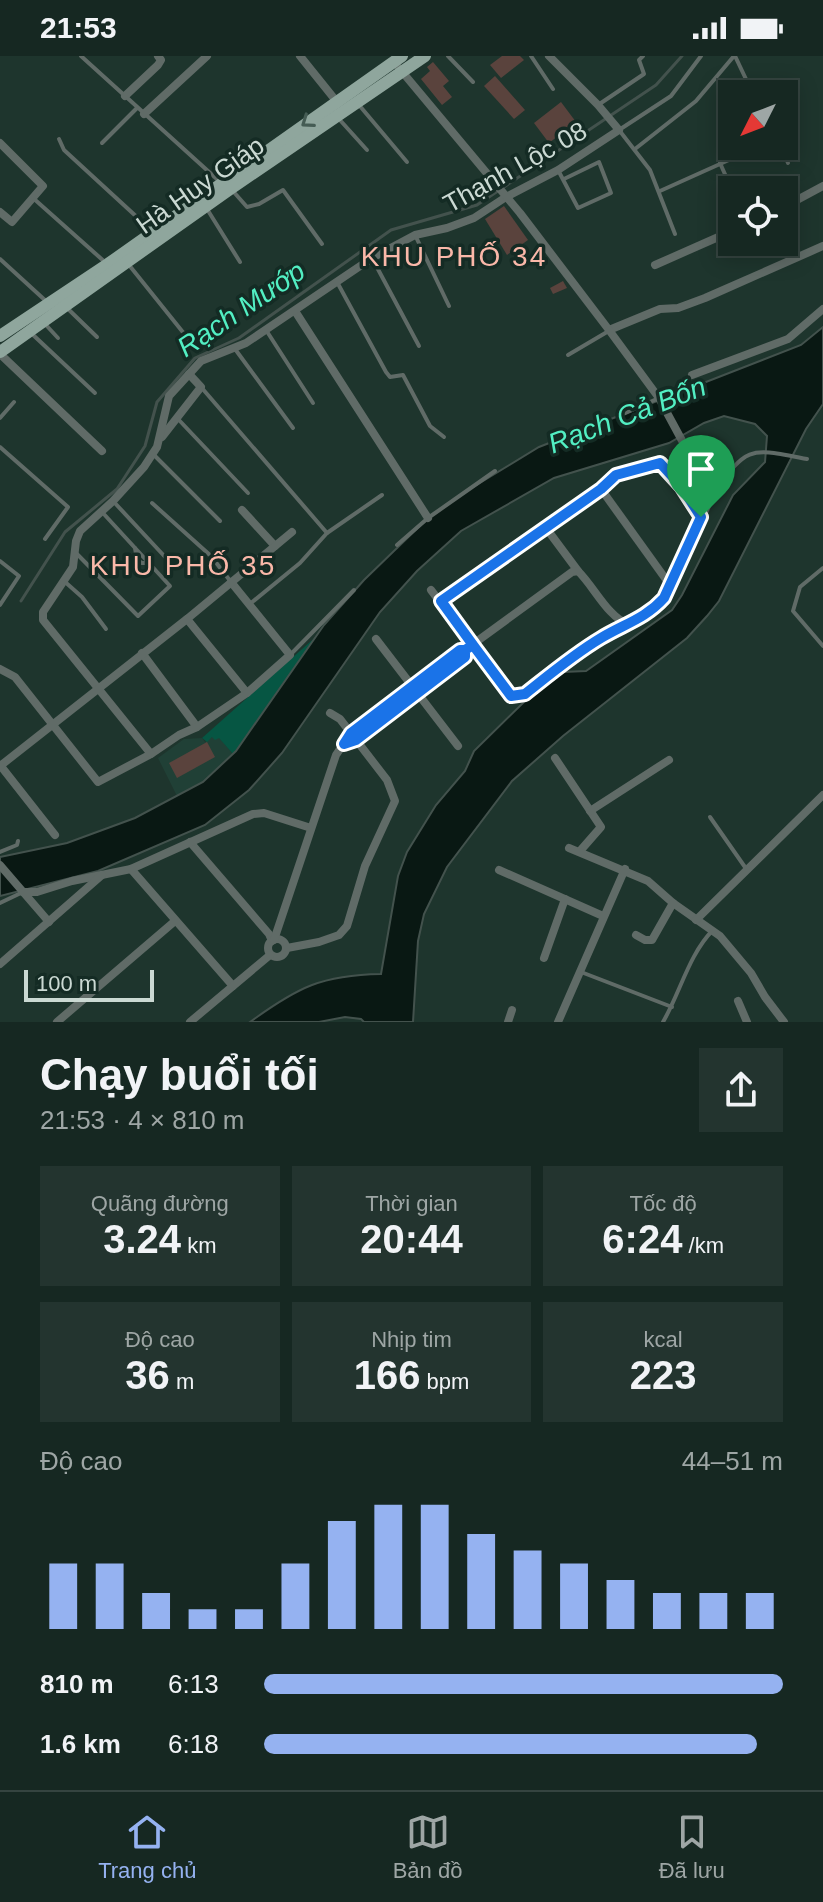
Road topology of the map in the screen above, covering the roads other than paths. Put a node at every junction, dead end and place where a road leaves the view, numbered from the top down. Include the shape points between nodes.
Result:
1 (81, 56) edge
2 (158, 56) edge
3 (207, 56) edge
4 (300, 56) edge
5 (425, 56) edge
6 (448, 56) edge
7 (531, 56) edge
8 (549, 56) edge
9 (643, 56) edge
10 (701, 56) edge
11 (735, 56) edge
12 (399, 63) edge
13 (746, 80) edge
14 (473, 82) dead end
15 (553, 89) dead end
16 (125, 96) junction
17 (337, 102) junction
18 (357, 103) junction
19 (598, 105) junction
20 (141, 111) junction
21 (337, 117) junction
22 (619, 130) junction
23 (59, 139) dead end
24 (0, 143) edge
25 (102, 143) dead end
26 (635, 149) junction
27 (367, 150) dead end
28 (727, 160) edge
29 (787, 160) edge
30 (407, 162) dead end
31 (720, 163) junction
32 (788, 163) dead end
33 (558, 170) junction
34 (726, 176) edge
35 (564, 179) junction
36 (225, 186) junction
37 (823, 186) edge
38 (660, 191) junction
39 (506, 197) junction
40 (33, 198) junction
41 (798, 199) edge
42 (206, 207) junction
43 (0, 212) edge
44 (153, 231) junction
45 (675, 234) dead end
46 (415, 235) junction
47 (718, 237) edge
48 (322, 244) dead end
49 (823, 246) edge
50 (372, 258) junction
51 (0, 259) edge
52 (240, 262) dead end
53 (128, 263) junction
54 (108, 264) junction
55 (655, 265) dead end
56 (337, 282) junction
57 (49, 304) junction
58 (66, 306) junction
59 (449, 306) dead end
60 (823, 309) edge
61 (295, 311) junction
62 (44, 322) junction
63 (266, 330) junction
64 (609, 330) junction
65 (29, 332) junction
66 (0, 336) edge
67 (97, 337) dead end
68 (58, 338) dead end
69 (419, 346) dead end
70 (234, 347) junction
71 (0, 353) edge
72 (568, 355) dead end
73 (200, 357) junction
74 (189, 374) junction
75 (692, 375) dead end
76 (201, 387) junction
77 (95, 393) dead end
78 (659, 398) junction
79 (14, 402) dead end
80 (313, 403) dead end
81 (621, 415) dead end
82 (0, 418) edge
83 (178, 419) junction
84 (293, 428) dead end
85 (444, 437) dead end
86 (158, 441) junction
87 (0, 447) edge
88 (102, 451) dead end
89 (153, 453) junction
90 (807, 459) dead end
91 (495, 471) dead end
92 (601, 489) junction
93 (248, 493) dead end
94 (382, 495) dead end
95 (712, 496) junction
96 (113, 501) junction
97 (152, 503) dead end
98 (242, 510) dead end
99 (101, 511) junction
100 (701, 517) junction
101 (428, 518) junction
102 (220, 521) dead end
103 (543, 530) junction
104 (292, 532) dead end
105 (327, 533) junction
106 (45, 539) dead end
107 (397, 545) dead end
108 (275, 546) junction
109 (75, 552) junction
110 (167, 559) dead end
111 (0, 561) edge
112 (823, 568) edge
113 (578, 571) junction
114 (64, 581) junction
115 (231, 582) junction
116 (670, 585) junction
117 (354, 590) dead end
118 (431, 590) dead end
119 (441, 601) junction
120 (249, 604) junction
121 (0, 605) edge
122 (187, 619) junction
123 (629, 625) junction
124 (106, 629) dead end
125 (376, 639) dead end
126 (823, 646) edge
127 (469, 648) junction
128 (142, 653) junction
129 (290, 655) junction
130 (0, 669) edge
131 (97, 688) junction
132 (415, 691) junction
133 (247, 693) junction
134 (330, 713) dead end
135 (53, 725) junction
136 (197, 727) junction
137 (354, 736) junction
138 (458, 746) dead end
139 (151, 754) junction
140 (555, 758) dead end
141 (669, 760) dead end
142 (0, 766) edge
143 (823, 795) edge
144 (590, 811) junction
145 (710, 817) dead end
146 (311, 828) junction
147 (55, 835) dead end
148 (18, 841) dead end
149 (190, 842) junction
150 (569, 848) dead end
151 (580, 851) junction
152 (0, 852) edge
153 (0, 865) edge
154 (131, 869) junction
155 (625, 869) junction
156 (499, 870) dead end
157 (747, 870) junction
158 (104, 873) junction
159 (20, 889) junction
160 (565, 899) junction
161 (0, 903) edge
162 (673, 903) junction
163 (603, 916) junction
164 (696, 920) junction
165 (175, 921) junction
166 (49, 922) junction
167 (713, 930) junction
168 (636, 935) dead end
169 (273, 940) junction
170 (287, 948) junction
171 (270, 955) junction
172 (544, 958) dead end
173 (0, 964) edge
174 (580, 971) junction
175 (233, 986) junction
176 (738, 1001) dead end
177 (672, 1007) junction
178 (512, 1010) dead end
179 (57, 1022) edge
180 (190, 1022) edge
181 (508, 1022) edge
182 (558, 1022) edge
183 (663, 1022) edge
184 (747, 1022) edge
185 (784, 1022) edge

1 - 16 lane
2 - 16 street via 158,65
3 - 20 street
4 - 17 street
5 - 12 main road, Hà Huy Giáp
6 - 14 lane
7 - 15 lane
8 - 19 street
9 - 19 lane via 639,60 644,74
10 - 22 lane via 671,96
11 - 13 lane
11 - 26 lane via 696,101
12 - 17 main road, Hà Huy Giáp
12 - 18 main road, Hà Huy Giáp
12 - 39 street
16 - 20 lane
17 -> 36 main road, Hà Huy Giáp
18 - 21 main road, Hà Huy Giáp
18 - 30 lane
19 - 22 street
20 - 25 lane
20 - 36 lane
21 - 27 lane
21 - 36 main road, Hà Huy Giáp
22 - 26 lane
22 - 33 street, Thạnh Lộc 08
23 - 44 lane via 64,150
24 - 40 street via 41,181
26 - 38 lane
28 - 31 lane
29 - 32 lane
31 - 34 lane
31 - 38 lane
33 - 35 lane
33 - 39 street, Thạnh Lộc 08
35 - 35 lane via 578,208 610,194 599,162
36 - 42 main road, Hà Huy Giáp
36 - 44 main road, Hà Huy Giáp
36 - 48 lane via 247,207 283,190
37 - 41 street
38 - 45 lane
39 - 46 street, Thạnh Lộc 08 via 474,218
39 - 64 street
40 - 43 street via 12,222
40 - 54 lane
42 - 52 lane
42 - 53 main road, Hà Huy Giáp
44 - 54 main road, Hà Huy Giáp
46 - 50 street, Thạnh Lộc 08
46 - 59 lane
47 - 55 street
49 - 64 street via 705,298
50 - 56 street, Thạnh Lộc 08
50 - 69 lane
51 - 57 lane
53 - 58 main road, Hà Huy Giáp
53 - 73 lane
54 - 57 main road, Hà Huy Giáp
56 - 61 street, Thạnh Lộc 08
56 - 85 lane via 386,372 403,375 430,426
57 - 66 main road, Hà Huy Giáp
58 - 62 main road, Hà Huy Giáp
58 - 67 lane
60 - 75 street via 788,339
61 - 63 street, Thạnh Lộc 08
61 - 101 street
62 - 65 main road, Hà Huy Giáp
62 - 68 lane
63 - 70 street, Thạnh Lộc 08
63 - 80 lane
64 - 72 lane
64 - 78 street
65 - 71 main road, Hà Huy Giáp
65 - 77 lane
70 - 73 street, Thạnh Lộc 08
70 - 84 lane
71 - 88 street
73 - 74 street, Thạnh Lộc 08
74 - 76 street
74 - 86 street, Thạnh Lộc 08 via 169,396
76 - 83 street
76 - 105 lane
78 - 81 lane
78 - 95 street
79 - 82 lane
83 - 86 street
83 - 93 lane
86 - 89 street, Thạnh Lộc 08
87 - 106 lane via 68,507
89 - 96 street, Thạnh Lộc 08
89 - 102 lane
90 - 95 lane via 751,452 736,462
91 - 101 lane
92 - 100 street via 616,475 660,463
92 - 103 street
92 - 116 street
94 - 105 lane
95 - 100 street
96 - 99 street, Thạnh Lộc 08
96 - 110 lane
97 - 115 lane via 211,556
98 - 108 street
99 - 109 street, Thạnh Lộc 08 via 80,531
99 - 109 lane via 170,586 138,616
100 - 116 street
101 - 107 lane
103 - 113 street
103 - 119 street
104 - 108 street
105 - 120 lane via 300,563
108 - 115 street
109 - 114 street, Thạnh Lộc 08
111 - 121 lane via 19,576
112 - 126 lane via 800,587 793,611
113 - 123 street via 618,620
113 - 127 street
114 - 124 lane
114 - 131 street, Thạnh Lộc 08 via 43,620
115 - 120 street
115 - 122 street
116 - 123 street via 656,607
117 - 129 lane
118 - 119 street
119 - 127 street
120 - 129 street
122 - 128 street
122 - 133 street
123 - 127 street via 601,638 518,697 511,696
125 - 132 street
127 - 132 street via 465,657
128 - 131 street
128 - 136 street
129 - 133 street
130 - 135 street via 15,677
131 - 135 street
131 - 139 street
132 - 137 street
132 - 138 street
133 - 136 street
134 - 137 street
135 - 139 street via 98,782
135 - 142 street
136 - 139 street
137 - 146 street via 330,768
137 - 170 street via 387,780 395,801 365,866 347,926 329,939
140 - 144 street
141 - 144 street
142 - 147 street
143 - 157 street
144 - 151 street via 600,831
145 - 157 lane
146 - 149 street via 253,814
146 - 169 street
148 - 152 lane
149 - 154 street
149 - 169 street
150 - 151 street
151 - 155 street
153 - 159 street
154 - 158 street
154 - 165 street
155 - 162 street
155 - 163 street
156 - 160 street
157 - 164 street
158 - 159 street via 37,892
158 - 166 street
159 - 161 lane
159 - 166 street
160 - 163 street
160 - 172 street
162 - 164 street
162 - 168 street via 652,940
163 - 174 street
164 - 167 street
165 - 175 street
165 - 179 street
166 - 173 street
167 - 177 lane via 700,944
167 - 185 street
169 - 170 street via 280,939
169 - 171 street
170 - 171 street via 281,957
171 - 175 street
174 - 177 lane
174 - 182 street
175 - 180 street
176 - 184 street
177 - 183 lane
178 - 181 street

